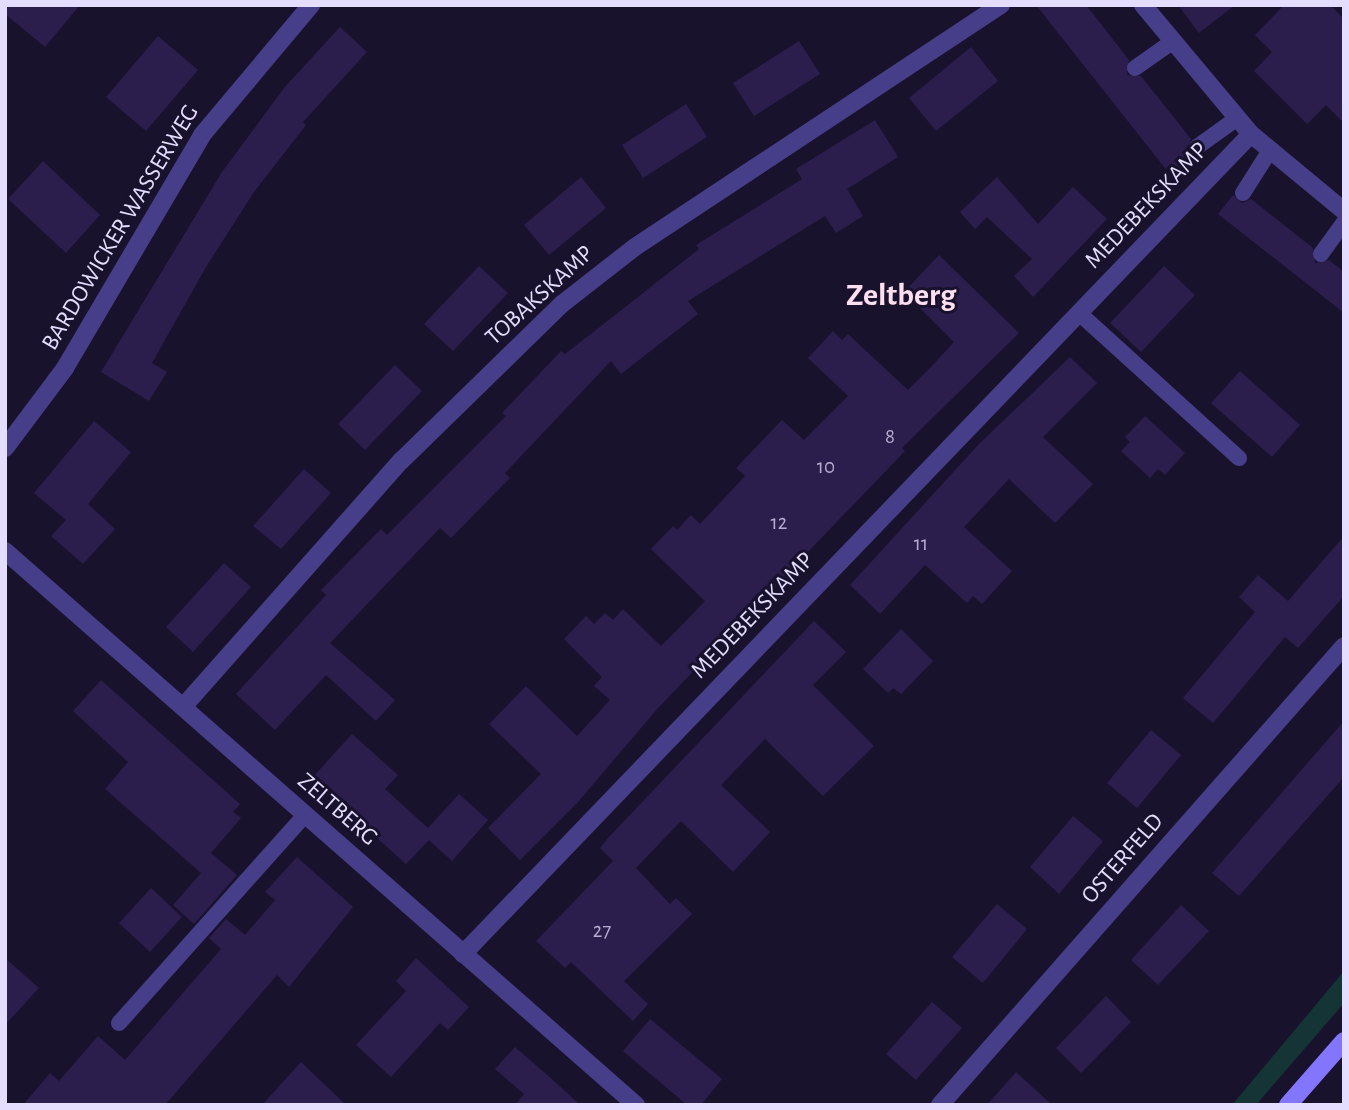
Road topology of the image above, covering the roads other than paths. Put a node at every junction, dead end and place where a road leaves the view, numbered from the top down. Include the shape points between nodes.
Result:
1 (311, 5) edge
2 (1001, 5) edge
3 (1143, 5) edge
4 (1172, 42) junction
5 (1135, 68) dead end
6 (1236, 119) junction
7 (1251, 134) junction
8 (1197, 147) dead end
9 (1269, 152) junction
10 (1243, 193) dead end
11 (1344, 211) edge
12 (1344, 222) edge
13 (1321, 254) dead end
14 (1079, 313) junction
15 (5, 448) edge
16 (1239, 458) dead end
17 (5, 551) edge
18 (1344, 646) edge
19 (183, 708) junction
20 (305, 815) junction
21 (463, 954) junction
22 (119, 1023) dead end
23 (1344, 1041) edge
24 (636, 1105) edge
25 (940, 1105) edge
26 (1288, 1105) edge

1 - 15 street, BARDOWICKER WASSERWEG via 202,135 65,368
2 - 19 street, TOBAKSKAMP via 635,247 562,304 401,461
3 - 4 street
4 - 5 lane
4 - 6 street
6 - 7 street
6 - 8 lane
7 - 9 street
7 - 14 street, MEDEBEKSKAMP
9 - 10 lane
9 - 11 street
12 - 13 lane
14 - 16 lane
14 - 21 street, MEDEBEKSKAMP
17 - 19 street, ZELTBERG
18 - 25 street, OSTERFELD
19 - 20 street, ZELTBERG
20 - 21 street, ZELTBERG
20 - 22 lane
21 - 24 street, ZELTBERG
23 - 26 main road

